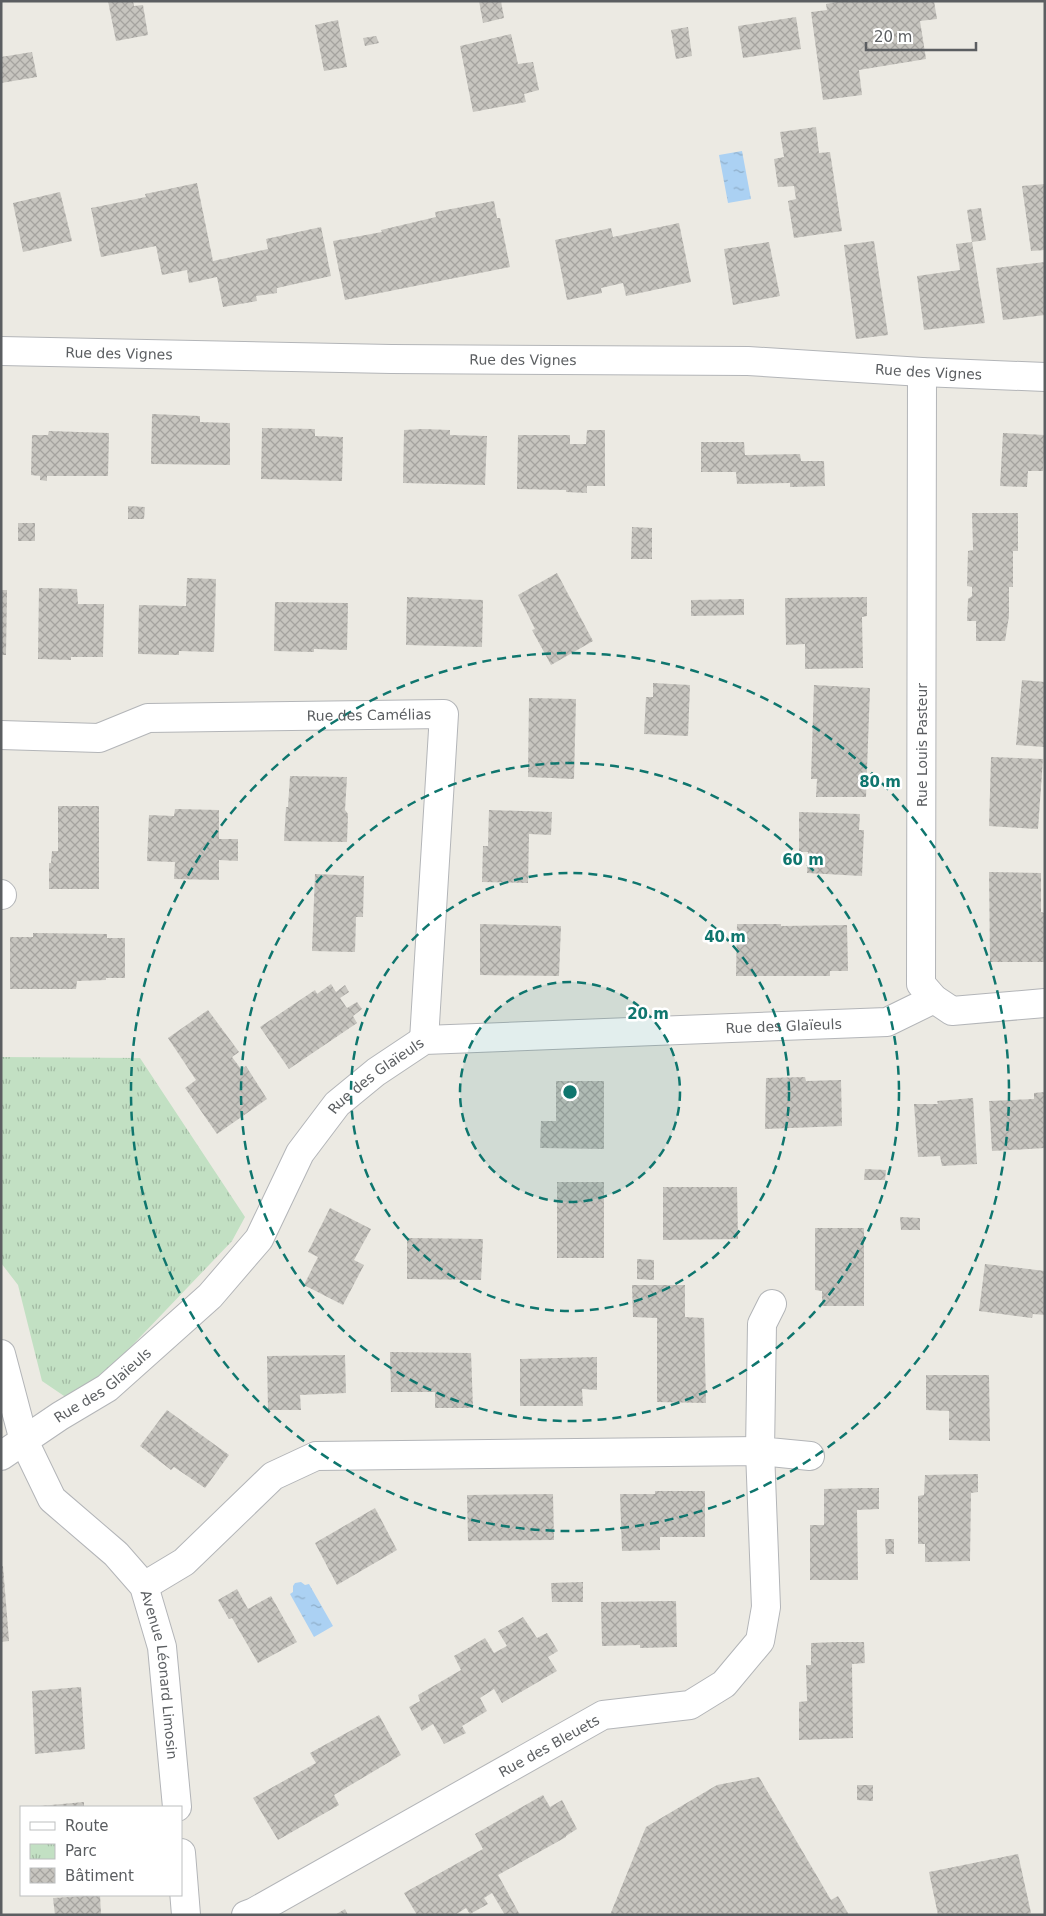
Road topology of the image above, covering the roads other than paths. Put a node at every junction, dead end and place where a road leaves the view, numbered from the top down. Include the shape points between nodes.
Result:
1 (1, 351) edge
2 (922, 372) junction
3 (1045, 377) edge
4 (1, 735) edge
5 (934, 999) junction
6 (1045, 1004) edge
7 (424, 1040) junction
8 (772, 1304) dead end
9 (1, 1354) edge
10 (24, 1441) junction
11 (760, 1451) junction
12 (1, 1456) edge
13 (810, 1456) dead end
14 (144, 1586) junction
15 (177, 1806) edge
16 (182, 1865) edge
17 (186, 1915) edge
18 (246, 1915) edge

1 - 2 street, Rue des Vignes via 748,361
2 - 3 street, Rue des Vignes
2 - 5 street, Rue Louis Pasteur via 921,984
4 - 7 street, Rue des Camélias via 99,738 148,718 444,714
5 - 6 street via 952,1010
5 - 7 street, Rue des Glaïeuls via 887,1022
7 - 10 street, Rue des Glaïeuls via 376,1072 338,1104 300,1153 259,1239 210,1296 107,1388
8 - 11 street, Rue des Bleuets via 762,1324
9 - 10 street, Avenue Léonard Limosin
10 - 12 street, Rue des Glaïeuls
10 - 14 street, Avenue Léonard Limosin via 52,1498 116,1554
11 - 13 street
11 - 14 street via 316,1456 273,1476 184,1562
11 - 18 street, Rue des Bleuets via 766,1607 760,1641 724,1684 690,1705 603,1715
14 - 15 street, Avenue Léonard Limosin via 162,1647
16 - 17 street

